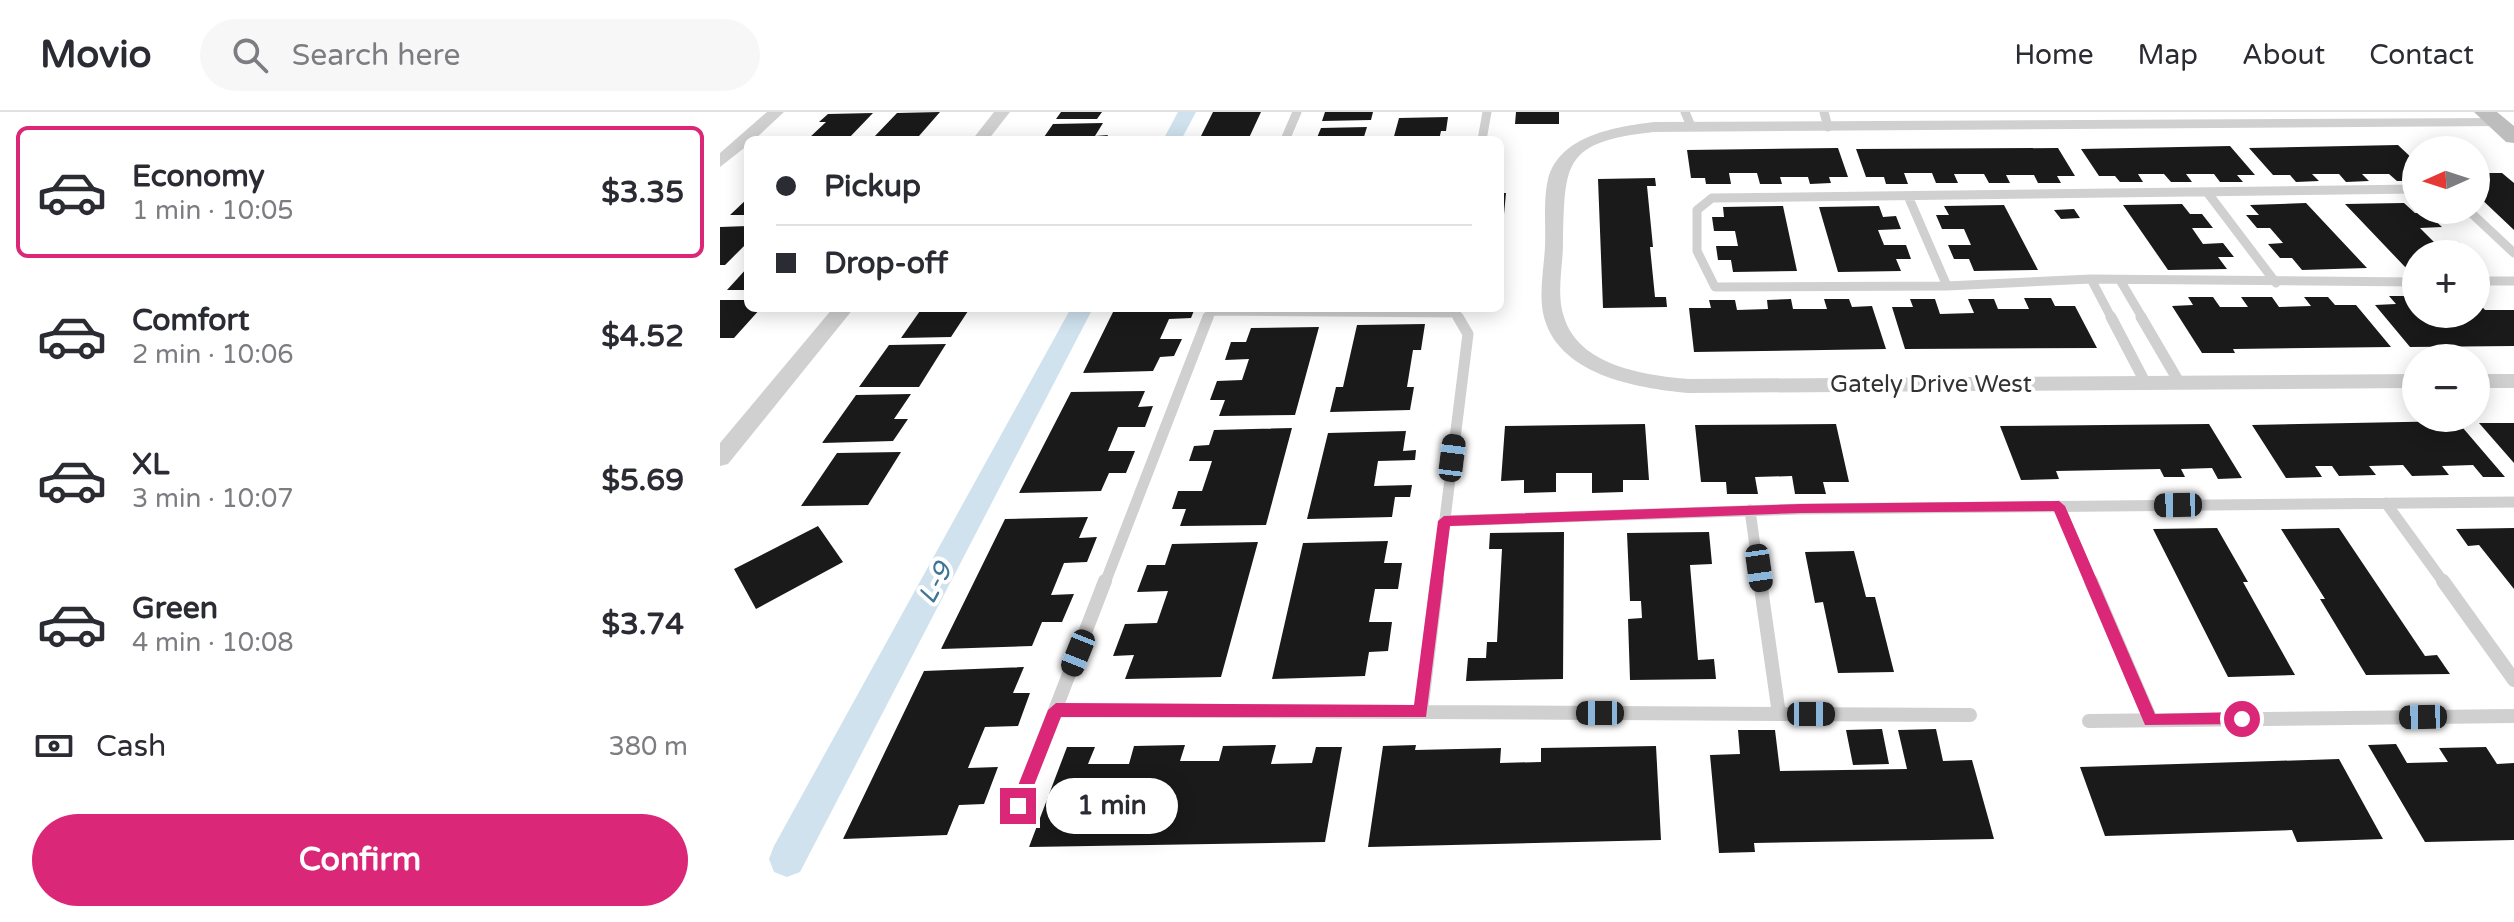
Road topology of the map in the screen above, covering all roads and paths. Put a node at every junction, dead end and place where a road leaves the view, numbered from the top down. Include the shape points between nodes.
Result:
1 (776, 112) edge
2 (1002, 112) edge
3 (1297, 112) edge
4 (1487, 112) edge
5 (1688, 119) edge
6 (1826, 120) edge
7 (2498, 124) edge
8 (749, 136) edge
9 (983, 136) edge
10 (1287, 136) edge
11 (1483, 136) edge
12 (744, 141) edge
13 (720, 162) edge
14 (2402, 189) edge
15 (2207, 192) junction
16 (1908, 196) junction
17 (2483, 224) edge
18 (2514, 253) edge
19 (2091, 279) junction
20 (2120, 280) junction
21 (2490, 281) edge
22 (2514, 281) edge
23 (2402, 282) edge
24 (2276, 283) junction
25 (1947, 286) junction
26 (841, 312) edge
27 (1211, 312) edge
28 (1395, 312) edge
29 (2402, 381) edge
30 (2490, 381) edge
31 (2514, 381) edge
32 (2145, 382) junction
33 (2179, 382) junction
34 (720, 458) edge
35 (2514, 502) edge
36 (2386, 503) junction
37 (2059, 506) junction
38 (1750, 510) junction
39 (1444, 521) junction
40 (2514, 680) edge
41 (1056, 710) junction
42 (1421, 712) junction
43 (1779, 714) junction
44 (1970, 715) dead end
45 (2514, 716) edge
46 (2151, 720) junction
47 (2089, 721) dead end
48 (1018, 806) dead end

1 - 8 street
2 - 9 street
3 - 10 lane
4 - 11 lane
5 - 6 street, Gately Drive West
5 - 32 street, Gately Drive West via 1594,141 1559,172 1551,299 1560,329 1586,357 1636,379 1688,386
6 - 7 street, Gately Drive West
12 - 13 street
14 - 15 lane
15 - 16 lane
15 - 24 lane
16 - 25 lane
16 - 25 lane via 1712,198 1697,210 1697,251 1715,287
17 - 18 lane
19 - 20 lane
19 - 25 lane
19 - 32 lane
20 - 24 lane
20 - 33 lane
21 - 22 lane
23 - 24 lane
26 - 34 street
27 - 41 lane
28 - 39 lane via 1456,313 1468,334
29 - 33 street, Gately Drive West
30 - 31 street
32 - 33 street, Gately Drive West
35 - 36 lane
36 - 37 lane
36 - 40 lane
37 - 38 lane
37 - 46 lane
38 - 39 lane
38 - 43 lane
39 - 42 lane
41 - 42 lane
41 - 48 lane
42 - 43 lane
43 - 44 lane
45 - 46 lane
46 - 47 lane

